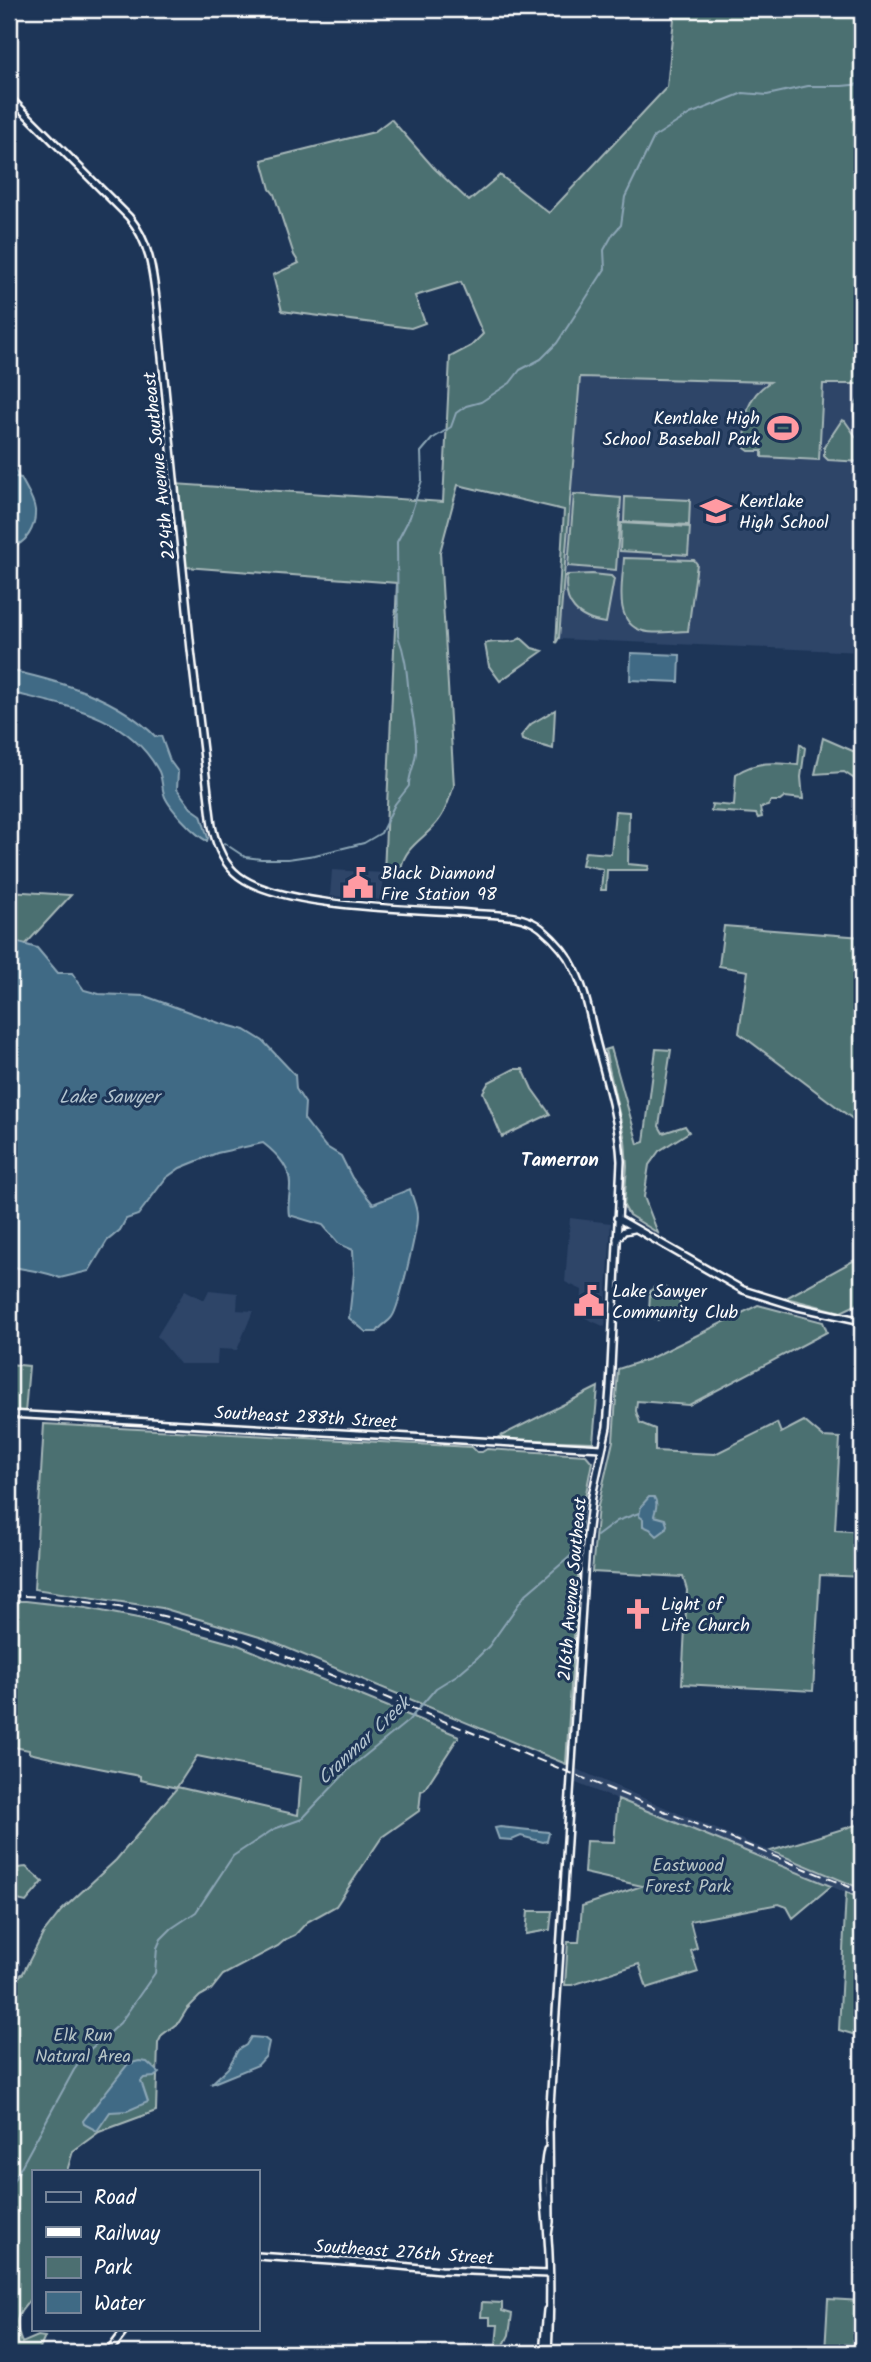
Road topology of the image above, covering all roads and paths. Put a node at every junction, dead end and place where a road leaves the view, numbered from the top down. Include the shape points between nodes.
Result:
1 (9, 97) edge
2 (542, 929) joint
3 (617, 1218) junction
4 (641, 1230) junction
5 (616, 1240) junction
6 (862, 1321) edge
7 (9, 1414) edge
8 (602, 1448) junction
9 (259, 2256) edge
10 (549, 2274) junction
11 (125, 2330) edge
12 (108, 2353) edge
13 (546, 2353) edge

1 - 2 street, 224th Avenue Southeast via 129,217 149,252 191,650 212,826 220,853 242,878 301,898 502,916
2 - 3 street, 216th Avenue Southeast via 573,966 583,990 619,1138
3 - 4 street
3 - 5 street, 216th Avenue Southeast
4 - 5 street via 627,1229
4 - 6 street via 743,1290
5 - 8 street, 216th Avenue Southeast via 610,1388
7 - 8 street, Southeast 288th Street
8 - 10 street, 216th Avenue Southeast via 586,1544 545,2159
9 - 10 street, Southeast 276th Street
10 - 13 street, 216th Avenue Southeast
11 - 12 street

